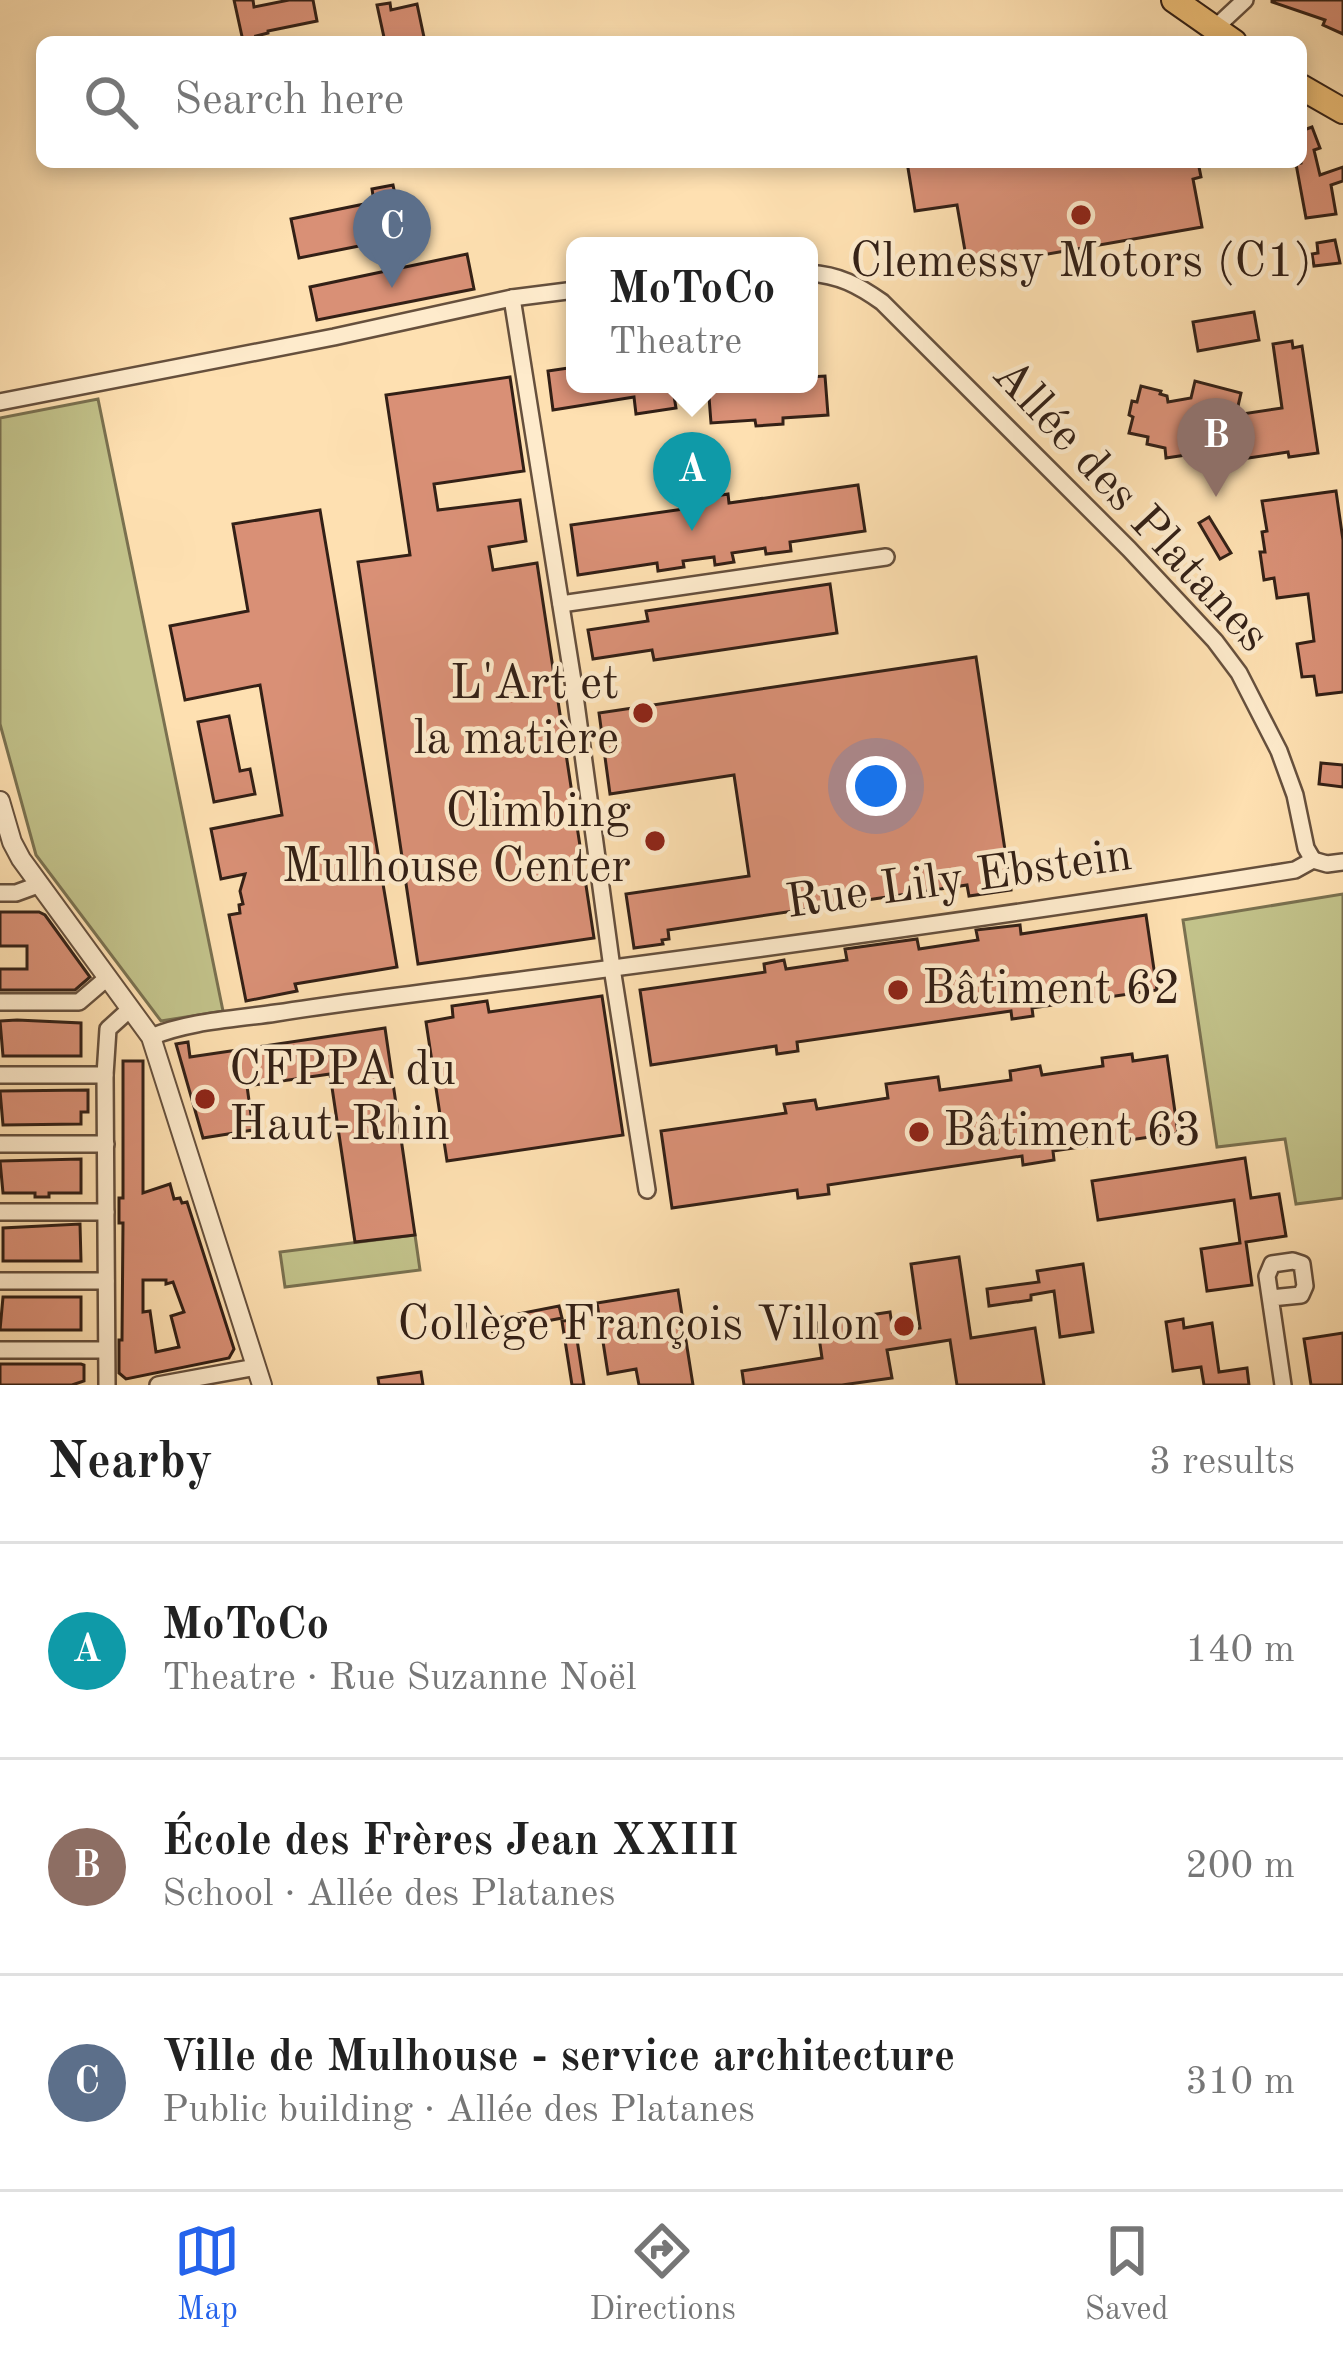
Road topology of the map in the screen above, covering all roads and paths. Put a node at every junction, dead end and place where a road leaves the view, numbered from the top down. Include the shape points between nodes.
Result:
1 (1245, 0) edge
2 (1177, 1) edge
3 (1224, 35) edge
4 (1307, 90) edge
5 (1343, 111) edge
6 (818, 274) edge
7 (566, 291) edge
8 (512, 298) junction
9 (0, 402) edge
10 (886, 557) dead end
11 (561, 604) junction
12 (0, 801) edge
13 (1313, 860) junction
14 (1343, 862) edge
15 (38, 885) junction
16 (0, 892) edge
17 (612, 968) junction
18 (107, 978) junction
19 (0, 1002) edge
20 (130, 1009) junction
21 (152, 1037) junction
22 (0, 1075) edge
23 (105, 1075) junction
24 (0, 1144) edge
25 (106, 1144) junction
26 (647, 1190) dead end
27 (0, 1212) edge
28 (106, 1212) junction
29 (106, 1280) junction
30 (0, 1281) edge
31 (1271, 1298) dead end
32 (0, 1350) edge
33 (106, 1350) junction
34 (259, 1376) edge
35 (107, 1385) edge
36 (158, 1385) edge
37 (1283, 1385) edge

1 - 3 street
2 - 3 main road
4 - 5 main road
6 - 13 street, Allée des Platanes via 854,283 882,302 1214,641 1279,751
7 - 8 street
8 - 9 street
8 - 11 street
10 - 11 street
11 - 17 street
12 - 15 street
13 - 14 street, Rue Lily Ebstein
13 - 17 street, Rue Lily Ebstein via 1178,889
15 - 16 street
15 - 18 street
17 - 21 street, Rue Lily Ebstein
17 - 26 street
18 - 19 street via 80,1002
18 - 20 street
20 - 21 street
20 - 23 street via 108,1029
21 - 34 street
22 - 23 street
23 - 25 street
24 - 25 street
25 - 28 street
27 - 28 street
28 - 29 street
29 - 30 street
29 - 33 street
31 - 37 street
32 - 33 street
33 - 35 street
34 - 36 street

